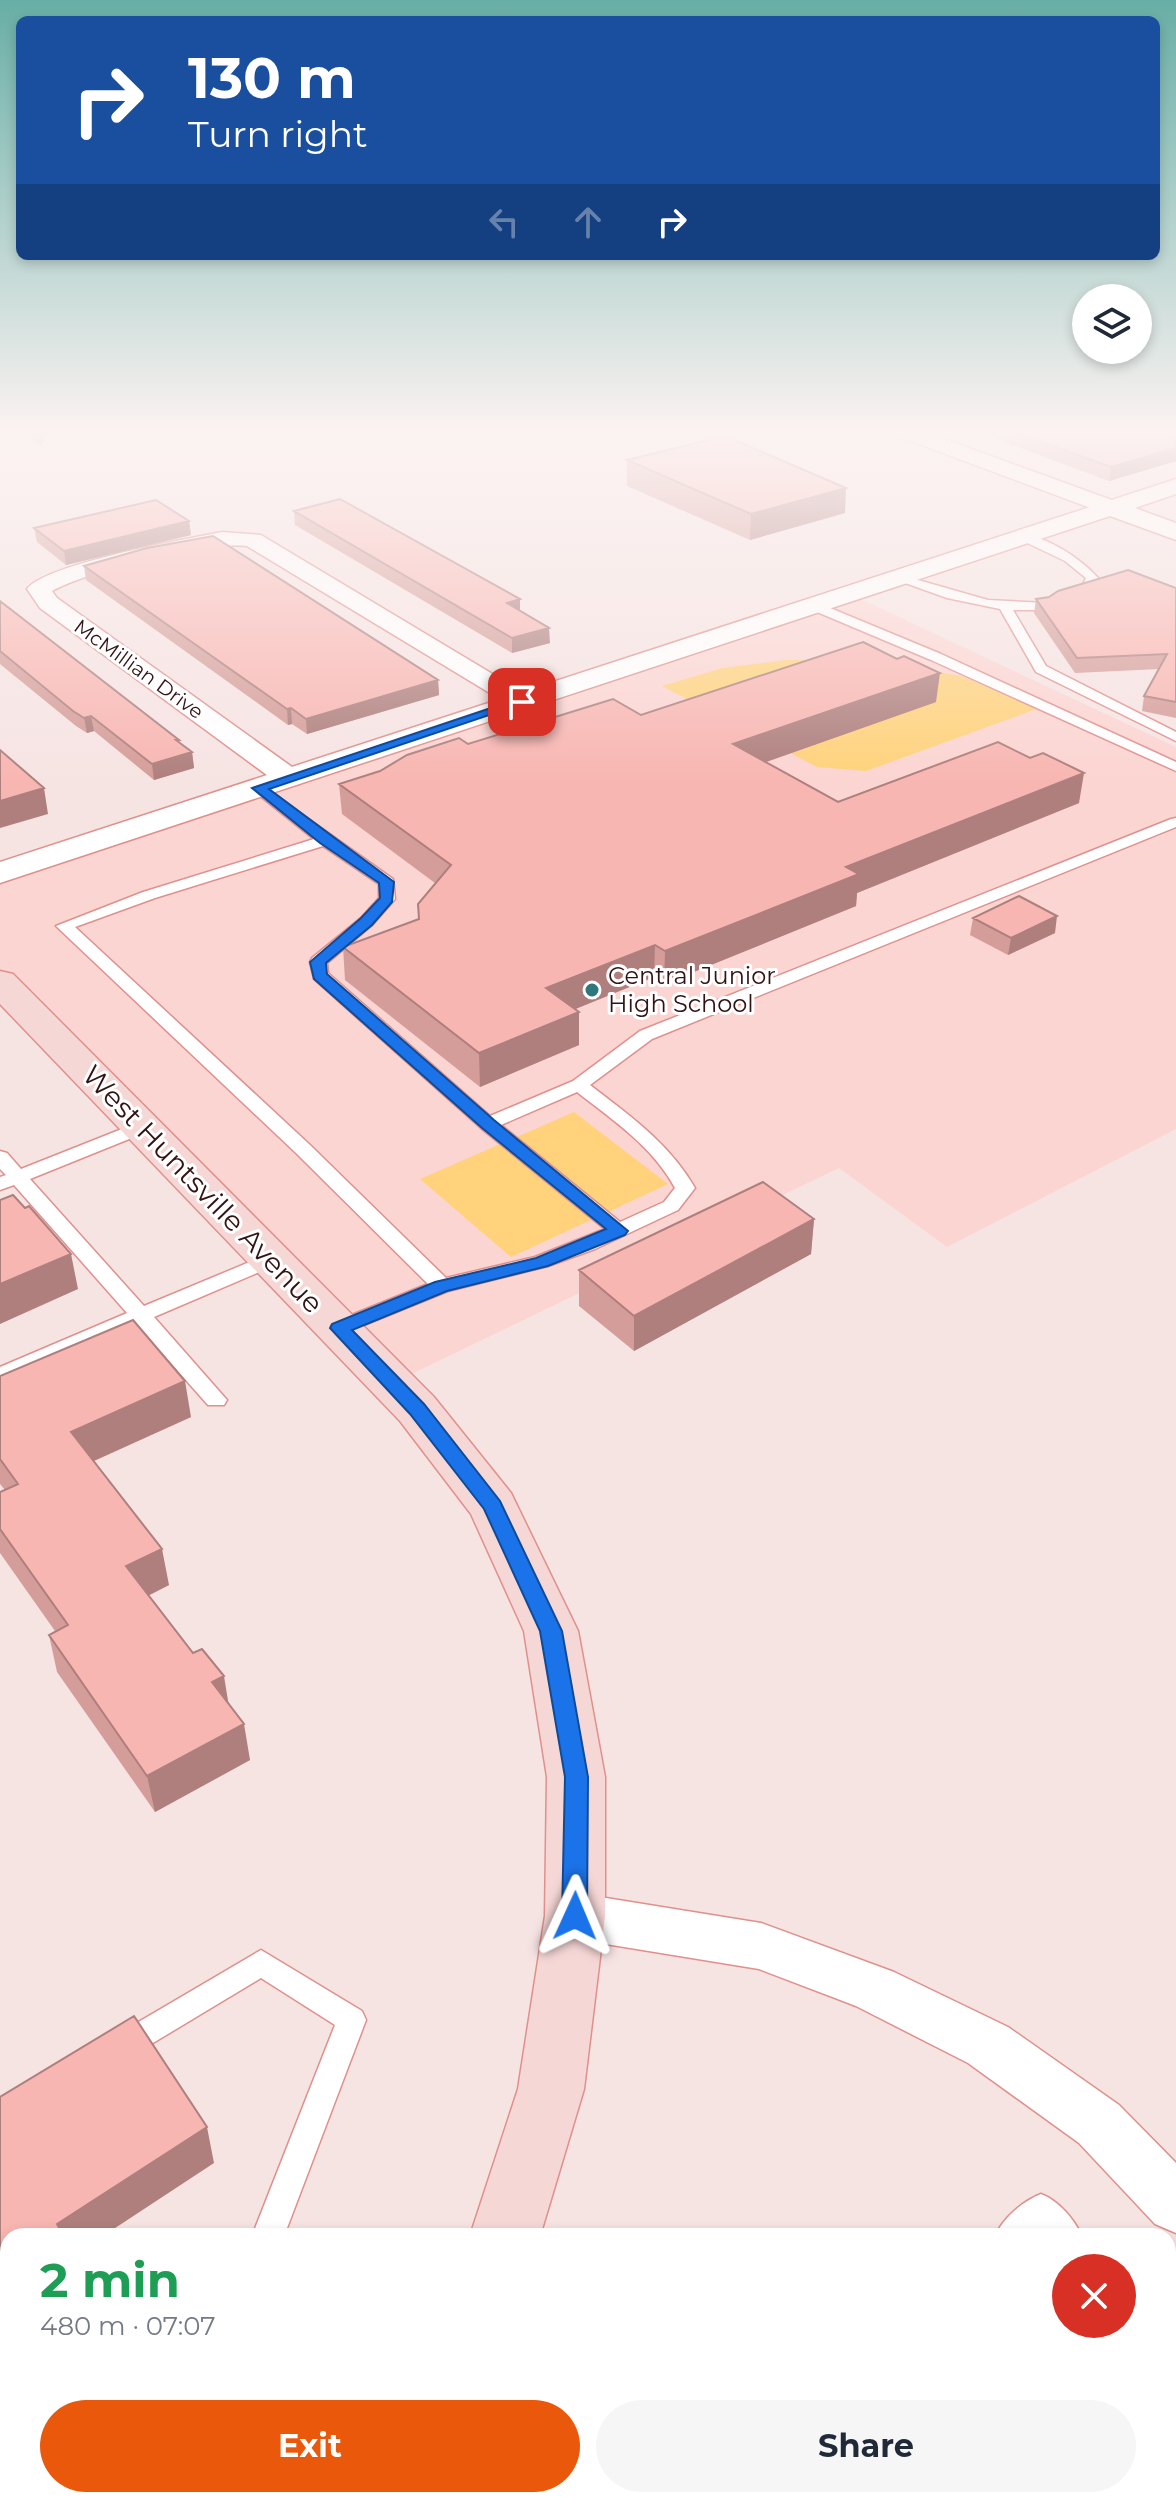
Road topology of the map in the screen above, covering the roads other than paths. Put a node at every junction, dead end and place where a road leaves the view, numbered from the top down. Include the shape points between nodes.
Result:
1 (186, 548) edge
2 (266, 548) edge
3 (989, 548) edge
4 (1051, 548) edge
5 (901, 577) junction
6 (1086, 591) edge
7 (814, 606) junction
8 (1042, 606) edge
9 (1005, 607) junction
10 (522, 702) junction
11 (1175, 736) edge
12 (1176, 767) edge
13 (289, 778) junction
14 (259, 788) junction
15 (1176, 822) edge
16 (325, 840) junction
17 (0, 873) edge
18 (5, 995) edge
19 (579, 1085) junction
20 (488, 1124) junction
21 (142, 1127) junction
22 (0, 1157) edge
23 (9, 1181) edge
24 (619, 1231) junction
25 (271, 1260) junction
26 (442, 1286) junction
27 (140, 1316) junction
28 (339, 1328) junction
29 (0, 1375) edge
30 (216, 1400) dead end
31 (575, 1916) junction
32 (105, 2056) edge
33 (1176, 2204) edge
34 (271, 2228) edge
35 (508, 2228) edge
36 (1020, 2228) edge
37 (1059, 2228) edge

1 - 13 street, McMillian Drive via 63,577 39,589 48,603
2 - 10 street, McMillian Drive
3 - 5 street
4 - 6 lane via 1083,567 1092,578
5 - 7 street
5 - 9 lane
7 - 10 street
7 - 12 lane
8 - 9 lane
9 - 11 lane via 1041,669
10 - 13 street
13 - 14 street
14 - 16 lane
14 - 17 street
15 - 19 lane via 646,1035
16 - 20 lane via 387,882 387,899 318,962 320,975
16 - 26 lane via 64,926
18 - 21 main road, West Huntsville Avenue
19 - 20 lane
19 - 24 lane via 662,1152 685,1188 671,1206
20 - 24 lane
21 - 23 lane
21 - 25 main road, West Huntsville Avenue
22 - 23 lane
23 - 27 lane
24 - 26 lane via 541,1262
25 - 27 lane
25 - 28 main road, West Huntsville Avenue
26 - 28 lane
27 - 29 lane
27 - 30 lane
28 - 31 main road, West Huntsville Avenue via 417,1409 493,1506 551,1631 576,1777
31 - 33 street via 761,1946 875,1989 988,2045 1099,2124
31 - 35 main road, West Huntsville Avenue via 551,2089
32 - 34 lane via 261,1963 352,2020
36 - 37 lane via 1041,2209

